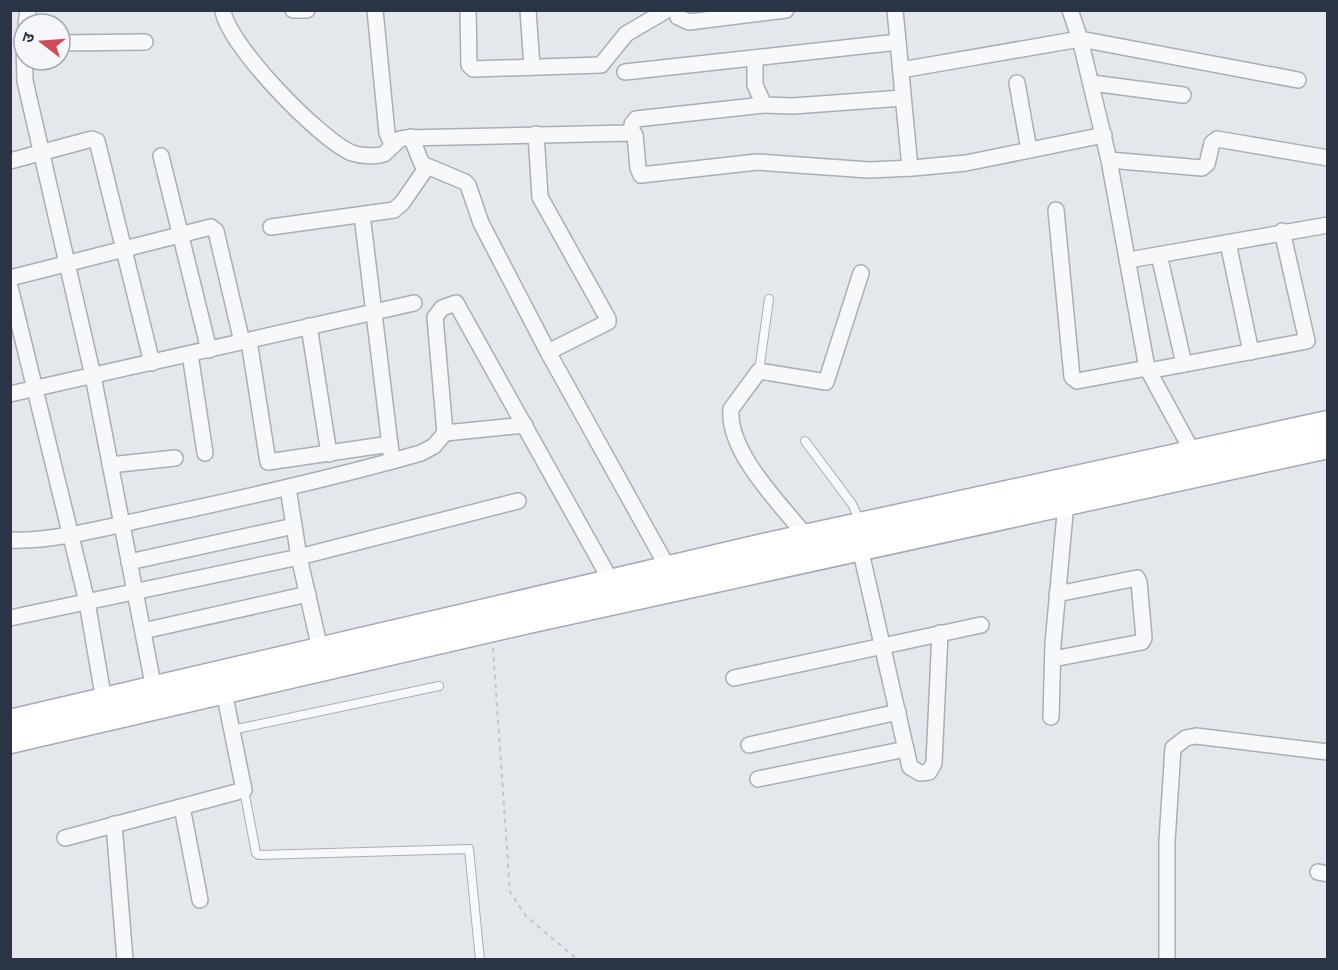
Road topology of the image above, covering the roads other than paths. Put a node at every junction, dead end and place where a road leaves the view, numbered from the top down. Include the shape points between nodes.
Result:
1 (223, 10) edge
2 (293, 10) edge
3 (307, 10) edge
4 (375, 10) edge
5 (468, 10) edge
6 (528, 10) edge
7 (667, 10) edge
8 (678, 10) edge
9 (786, 10) edge
10 (895, 10) edge
11 (1070, 10) edge
12 (1080, 39) junction
13 (145, 42) dead end
14 (898, 42) junction
15 (72, 44) edge
16 (755, 58) junction
17 (532, 67) junction
18 (901, 70) junction
19 (23, 72) edge
20 (625, 72) dead end
21 (1298, 80) dead end
22 (1017, 83) dead end
23 (1092, 83) junction
24 (1184, 95) dead end
25 (903, 98) junction
26 (764, 105) junction
27 (632, 133) junction
28 (536, 134) junction
29 (1104, 135) junction
30 (411, 137) junction
31 (395, 143) junction
32 (1029, 150) junction
33 (41, 152) junction
34 (161, 156) dead end
35 (1328, 158) edge
36 (1109, 160) junction
37 (10, 161) edge
38 (427, 167) junction
39 (910, 168) junction
40 (1056, 210) dead end
41 (362, 215) junction
42 (1328, 225) edge
43 (271, 227) dead end
44 (1282, 231) junction
45 (182, 233) junction
46 (1228, 243) junction
47 (124, 249) junction
48 (1159, 255) junction
49 (1129, 260) junction
50 (68, 263) junction
51 (861, 273) dead end
52 (10, 278) edge
53 (10, 287) edge
54 (769, 298) dead end
55 (414, 303) dead end
56 (373, 310) junction
57 (309, 326) junction
58 (246, 341) junction
59 (209, 350) junction
60 (548, 352) junction
61 (1251, 352) junction
62 (190, 354) junction
63 (152, 363) junction
64 (1184, 364) junction
65 (1147, 370) junction
66 (759, 371) junction
67 (93, 376) junction
68 (36, 388) junction
69 (10, 394) edge
70 (1328, 423) edge
71 (525, 425) junction
72 (445, 433) junction
73 (805, 441) dead end
74 (390, 444) junction
75 (1328, 446) edge
76 (205, 453) dead end
77 (329, 454) junction
78 (175, 458) dead end
79 (392, 461) junction
80 (1198, 463) junction
81 (110, 465) junction
82 (288, 488) junction
83 (518, 501) dead end
84 (1065, 503) junction
85 (122, 524) junction
86 (294, 526) junction
87 (69, 533) junction
88 (861, 536) junction
89 (807, 537) junction
90 (10, 540) edge
91 (299, 557) junction
92 (129, 562) junction
93 (668, 568) junction
94 (611, 581) junction
95 (135, 593) junction
96 (308, 594) junction
97 (1057, 594) junction
98 (87, 602) junction
99 (10, 618) edge
100 (981, 626) dead end
101 (143, 631) junction
102 (940, 633) junction
103 (882, 645) junction
104 (320, 649) junction
105 (1053, 659) junction
106 (734, 678) dead end
107 (439, 686) dead end
108 (154, 689) junction
109 (224, 692) junction
110 (104, 700) junction
111 (898, 712) junction
112 (1051, 717) dead end
113 (10, 722) edge
114 (232, 730) junction
115 (10, 741) edge
116 (749, 745) dead end
117 (906, 749) junction
118 (1328, 752) edge
119 (758, 779) dead end
120 (244, 790) junction
121 (182, 807) junction
122 (114, 824) junction
123 (65, 838) dead end
124 (200, 900) dead end
125 (125, 960) edge
126 (480, 960) edge
127 (1167, 960) edge

1 - 31 street via 231,33 306,120 351,153 378,156
2 - 3 street
4 - 31 street via 387,133
5 - 17 street via 470,68
6 - 17 street
7 - 17 street via 626,34 601,65
8 - 9 street via 678,16 689,22
10 - 14 street
11 - 12 street
12 - 18 street
12 - 21 street
12 - 23 street
13 - 15 street
14 - 16 street
14 - 18 street
16 - 20 street
16 - 26 street via 755,85
18 - 25 street
19 - 33 street
22 - 32 street
23 - 24 street
23 - 29 street
25 - 26 street
25 - 39 street
26 - 27 street via 636,119
27 - 28 street
27 - 39 street via 641,175 757,162 869,170
28 - 30 street
28 - 60 street via 540,197 609,320
29 - 32 street
29 - 36 street
30 - 31 street
30 - 38 street via 417,158
32 - 39 street via 966,163
33 - 37 street
33 - 47 street via 97,141
33 - 50 street
34 - 45 street
35 - 36 street via 1217,139 1212,142 1207,164 1202,168
36 - 49 street
38 - 41 street via 398,207
38 - 60 street via 468,185 481,223
40 - 65 street via 1072,377 1077,381
41 - 43 street
41 - 56 street
42 - 44 street
44 - 46 street
44 - 61 street via 1307,341
45 - 47 street
45 - 58 street via 207,227 216,231
45 - 59 street
46 - 48 street
46 - 61 street
47 - 50 street
47 - 63 street
48 - 49 street
48 - 64 street
49 - 65 street
50 - 52 street
50 - 67 street
51 - 66 street via 826,382
53 - 68 street
54 - 66 lane
55 - 56 street
56 - 57 street
56 - 74 street
57 - 58 street
57 - 77 street
58 - 59 street
58 - 77 street via 268,462
59 - 62 street
60 - 93 street
61 - 64 street
62 - 63 street
62 - 76 street
63 - 67 street
64 - 65 street
65 - 80 street
66 - 89 street via 733,403 730,415 750,467
67 - 68 street
67 - 81 street
68 - 69 street
68 - 87 street
70 - 80 main road
71 - 72 street
71 - 72 street via 459,306 453,303 435,317
71 - 94 street
72 - 79 street via 421,453
73 - 88 lane via 852,504
74 - 77 street
74 - 79 street
75 - 80 main road
78 - 81 street
79 - 82 street
80 - 84 main road
80 - 88 main road
81 - 85 street
82 - 85 street
82 - 86 street
83 - 91 street
84 - 88 main road
84 - 97 street
85 - 87 street
85 - 92 street
86 - 91 street
86 - 92 street
87 - 90 street via 34,541
87 - 98 street
88 - 89 main road
88 - 103 street
88 - 109 main road via 491,630
89 - 93 main road
91 - 95 street
91 - 96 street
92 - 95 street
93 - 94 main road
94 - 104 main road
95 - 98 street
95 - 101 street
96 - 101 street
96 - 104 street
97 - 105 street
97 - 105 street via 1137,578 1144,638 1142,642
98 - 99 street
98 - 110 street
100 - 102 street
101 - 108 street
102 - 103 street
102 - 117 street via 933,768 929,772 914,771
103 - 106 street
103 - 111 street
104 - 108 main road
105 - 112 street
107 - 114 lane
108 - 110 main road
109 - 114 street
109 - 115 main road
110 - 113 main road
111 - 116 street
111 - 117 street
114 - 120 street
117 - 119 street
118 - 127 street via 1196,736 1173,748 1167,841
120 - 121 street
120 - 126 lane via 259,855 470,849
121 - 122 street
121 - 124 street
122 - 123 street
122 - 125 street

